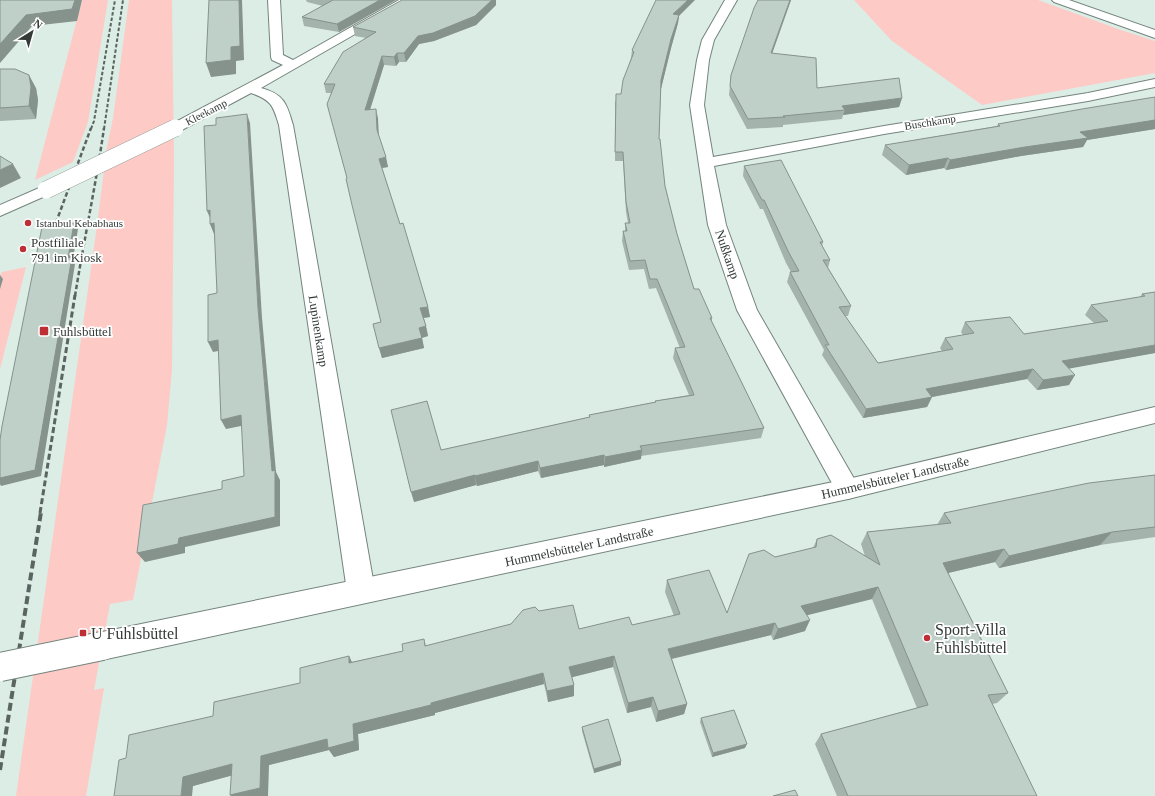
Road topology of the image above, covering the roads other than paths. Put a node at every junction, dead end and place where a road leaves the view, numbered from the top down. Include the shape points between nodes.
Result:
1 (274, 0) edge
2 (407, 0) edge
3 (730, 0) edge
4 (1058, 0) edge
5 (1155, 34) edge
6 (294, 65) junction
7 (1155, 83) edge
8 (251, 89) junction
9 (706, 163) junction
10 (0, 211) edge
11 (1155, 415) edge
12 (848, 489) junction
13 (361, 591) junction
14 (0, 667) edge

1 - 6 street via 277,57
2 - 6 street, Kleekamp
3 - 9 street, Nußkamp via 708,40 703,60 697,105
4 - 5 street
6 - 8 street, Kleekamp
7 - 9 street, Buschkamp via 1088,97 884,130
8 - 10 street, Kleekamp, bridge
8 - 13 street, Lupinenkamp via 278,101 286,125
9 - 12 street, Nußkamp via 717,225 747,310
11 - 12 street, Hummelsbütteler Landstraße
12 - 13 street, Hummelsbütteler Landstraße
13 - 14 street, Hummelsbütteler Landstraße, bridge

